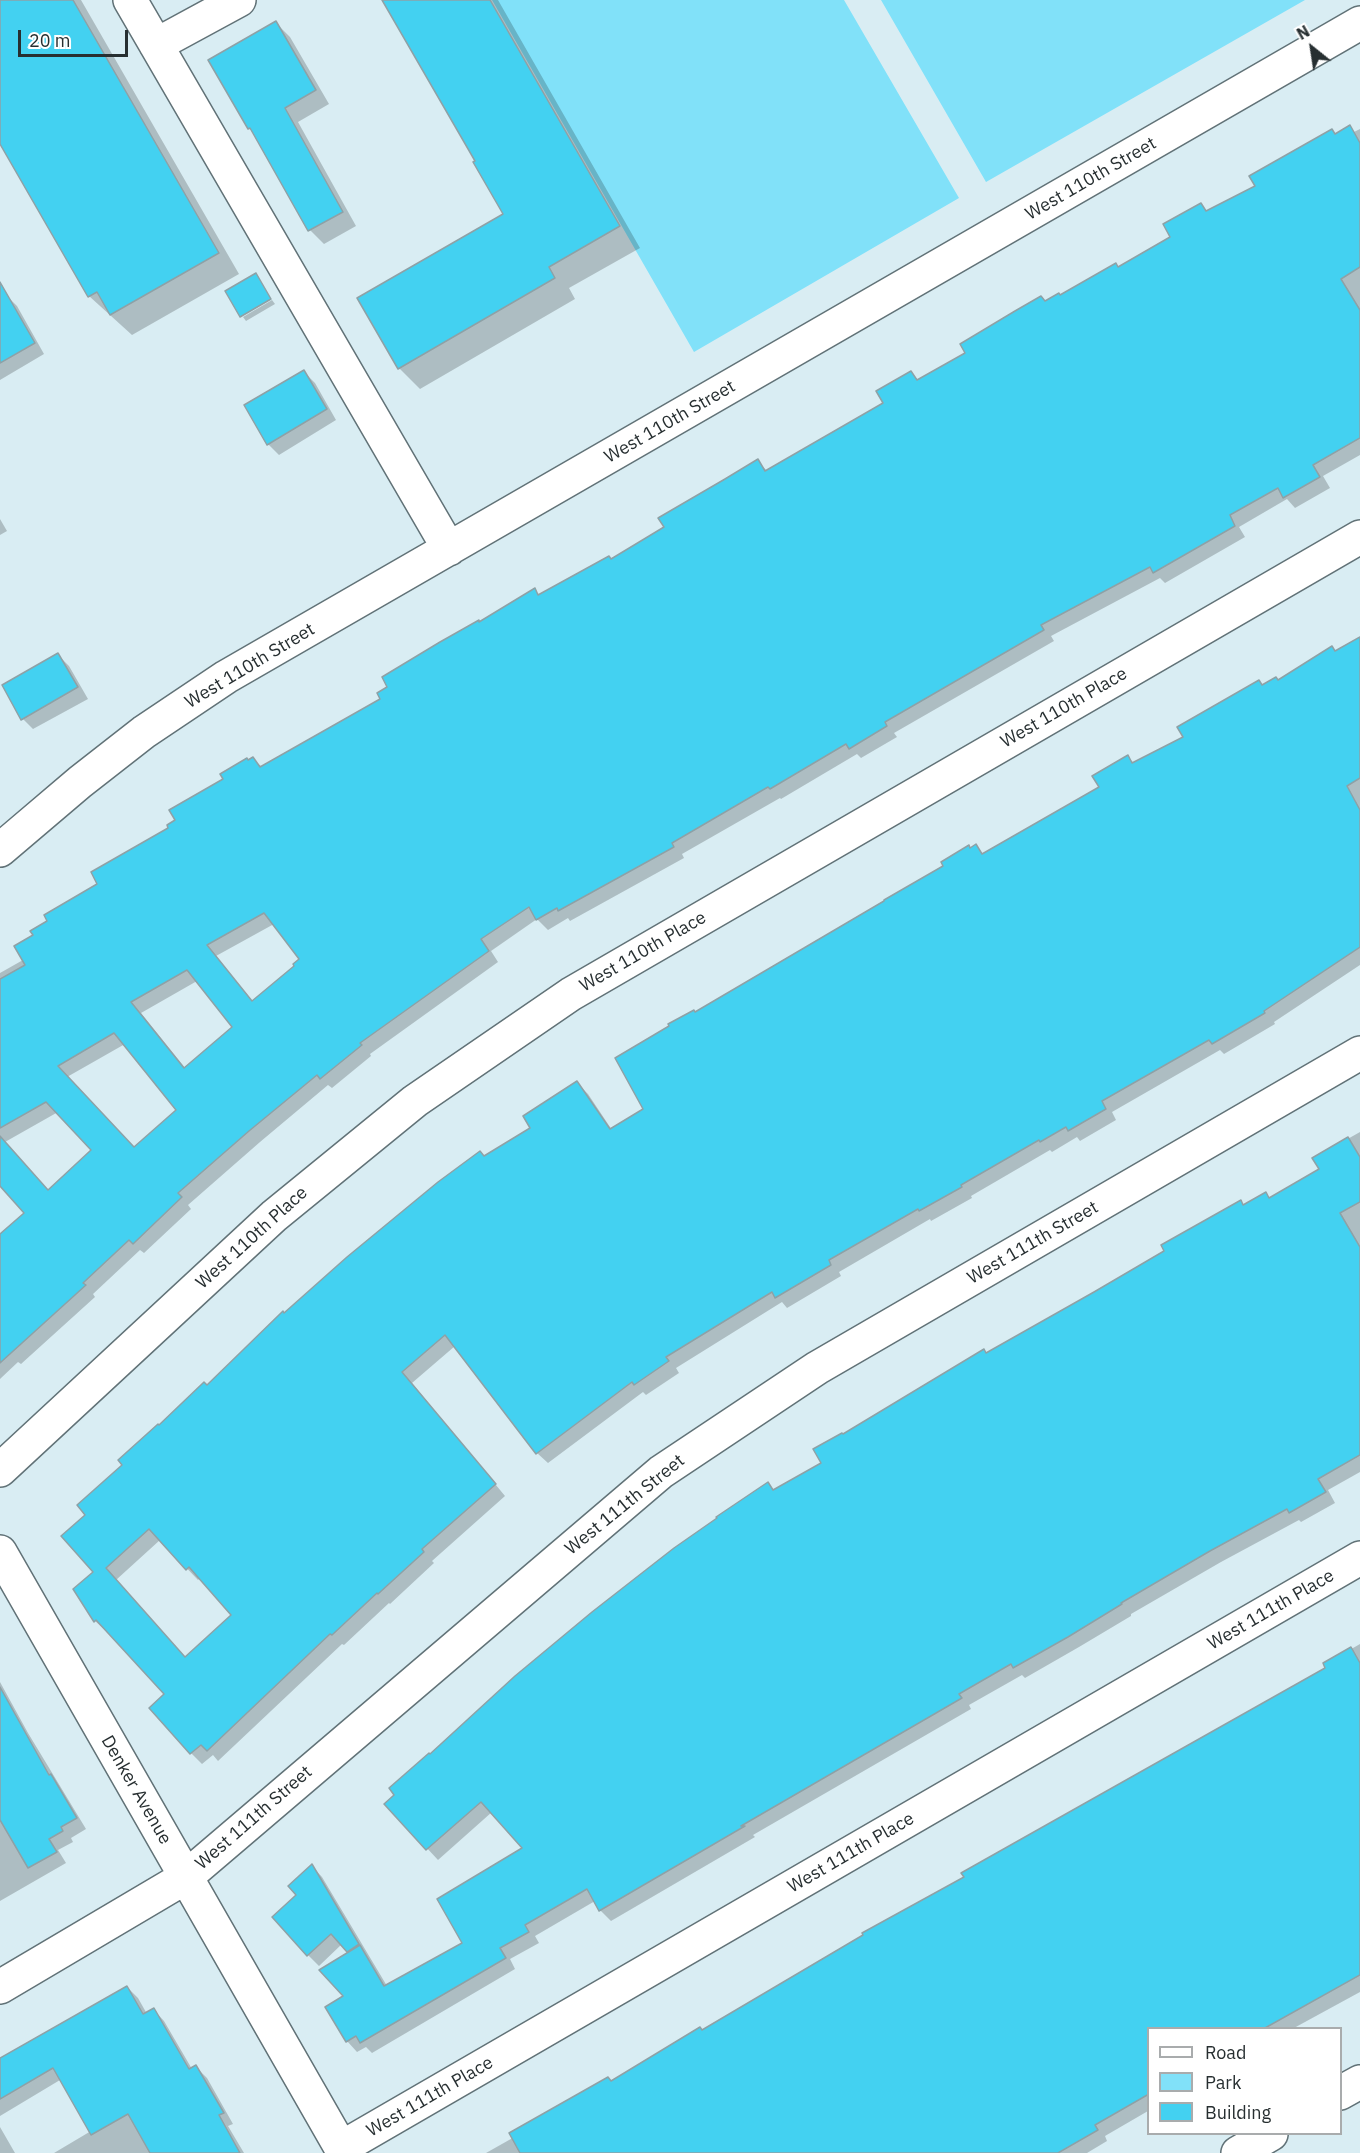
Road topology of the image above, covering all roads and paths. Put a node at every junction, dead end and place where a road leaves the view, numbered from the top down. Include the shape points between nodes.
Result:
1 (130, 0) edge
2 (239, 0) edge
3 (1360, 23) edge
4 (156, 45) junction
5 (1360, 537) edge
6 (449, 549) junction
7 (0, 850) edge
8 (1360, 1053) edge
9 (0, 1470) edge
10 (0, 1552) edge
11 (1360, 1558) edge
12 (186, 1877) junction
13 (0, 1987) edge
14 (1360, 2082) edge
15 (1342, 2093) edge
16 (1268, 2135) edge
17 (343, 2150) edge
18 (1238, 2153) edge

1 - 4 street
2 - 4 street
3 - 6 street, West 110th Street
4 - 6 street
5 - 9 street, West 110th Place via 571,994 444,1081 274,1216
6 - 7 street, West 110th Street via 208,690 144,732
8 - 12 street, West 111th Street via 817,1368 661,1472
10 - 12 street, Denker Avenue
11 - 17 street, West 111th Place
12 - 13 street, West 111th Street
12 - 17 street, Denker Avenue
14 - 15 street
16 - 18 street

